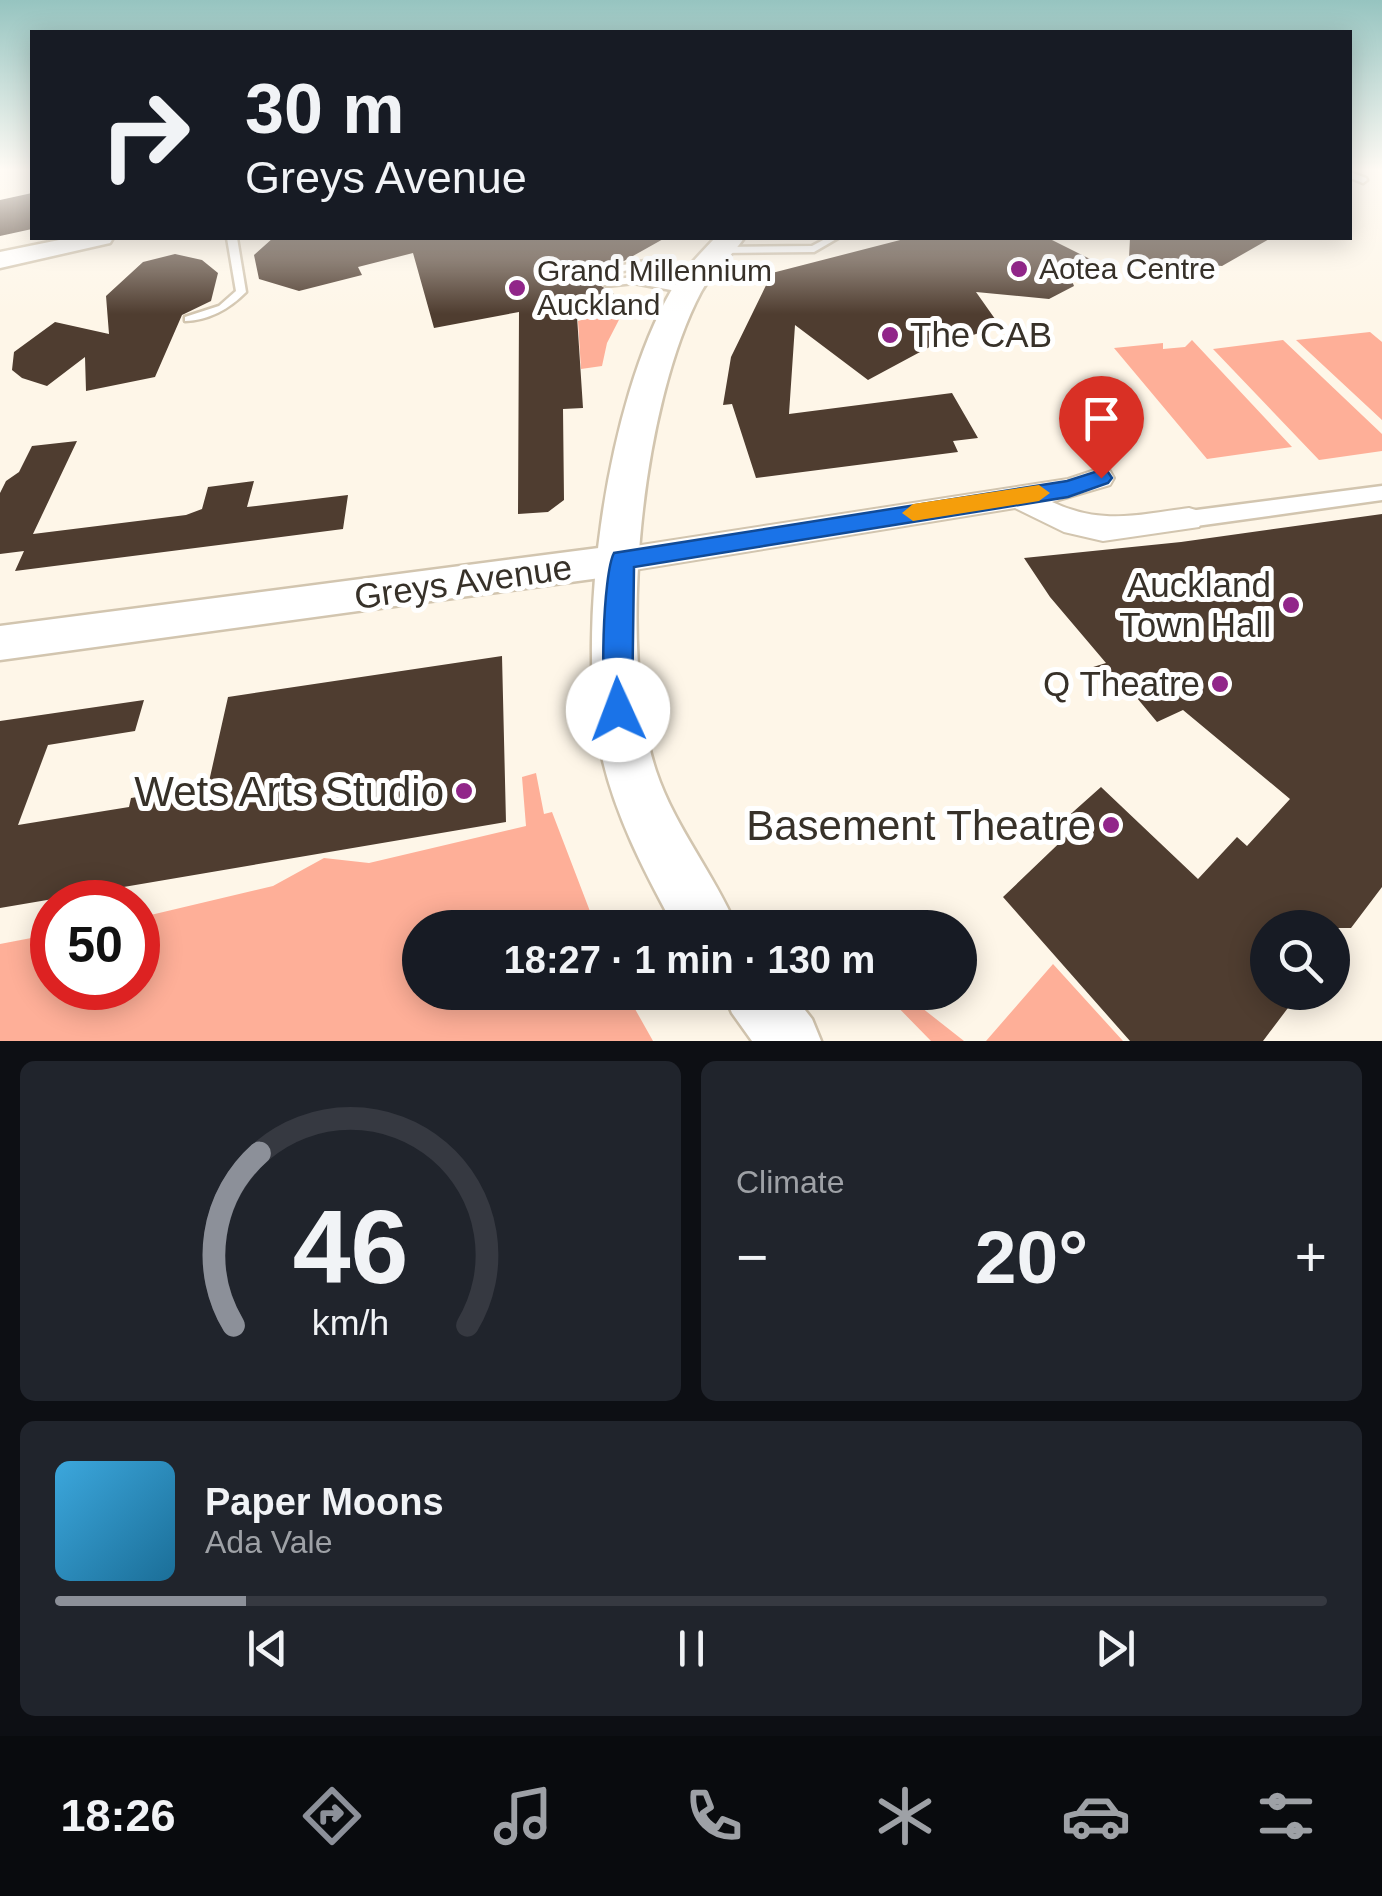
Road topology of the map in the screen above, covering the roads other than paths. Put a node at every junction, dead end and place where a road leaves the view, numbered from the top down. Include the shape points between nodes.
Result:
1 (91, 240) edge
2 (232, 240) edge
3 (830, 240) edge
4 (630, 258) dead end
5 (0, 260) edge
6 (710, 262) edge
7 (650, 263) junction
8 (605, 277) joint
9 (189, 318) dead end
10 (1101, 478) dead end
11 (1382, 493) edge
12 (1015, 496) junction
13 (1189, 519) joint
14 (622, 560) junction
15 (0, 643) edge
16 (698, 910) edge

1 - 5 street
2 - 9 lane via 242,292 222,308
3 - 6 lane via 814,249
4 - 7 lane
6 - 7 lane
6 - 8 lane via 634,280
6 - 14 main road via 662,344 641,414
7 - 8 lane
10 - 12 street, Greys Avenue
11 - 13 street
12 - 13 street via 1103,530
12 - 14 street, Greys Avenue
14 - 15 street, Greys Avenue
14 - 16 main road via 616,664 626,754

